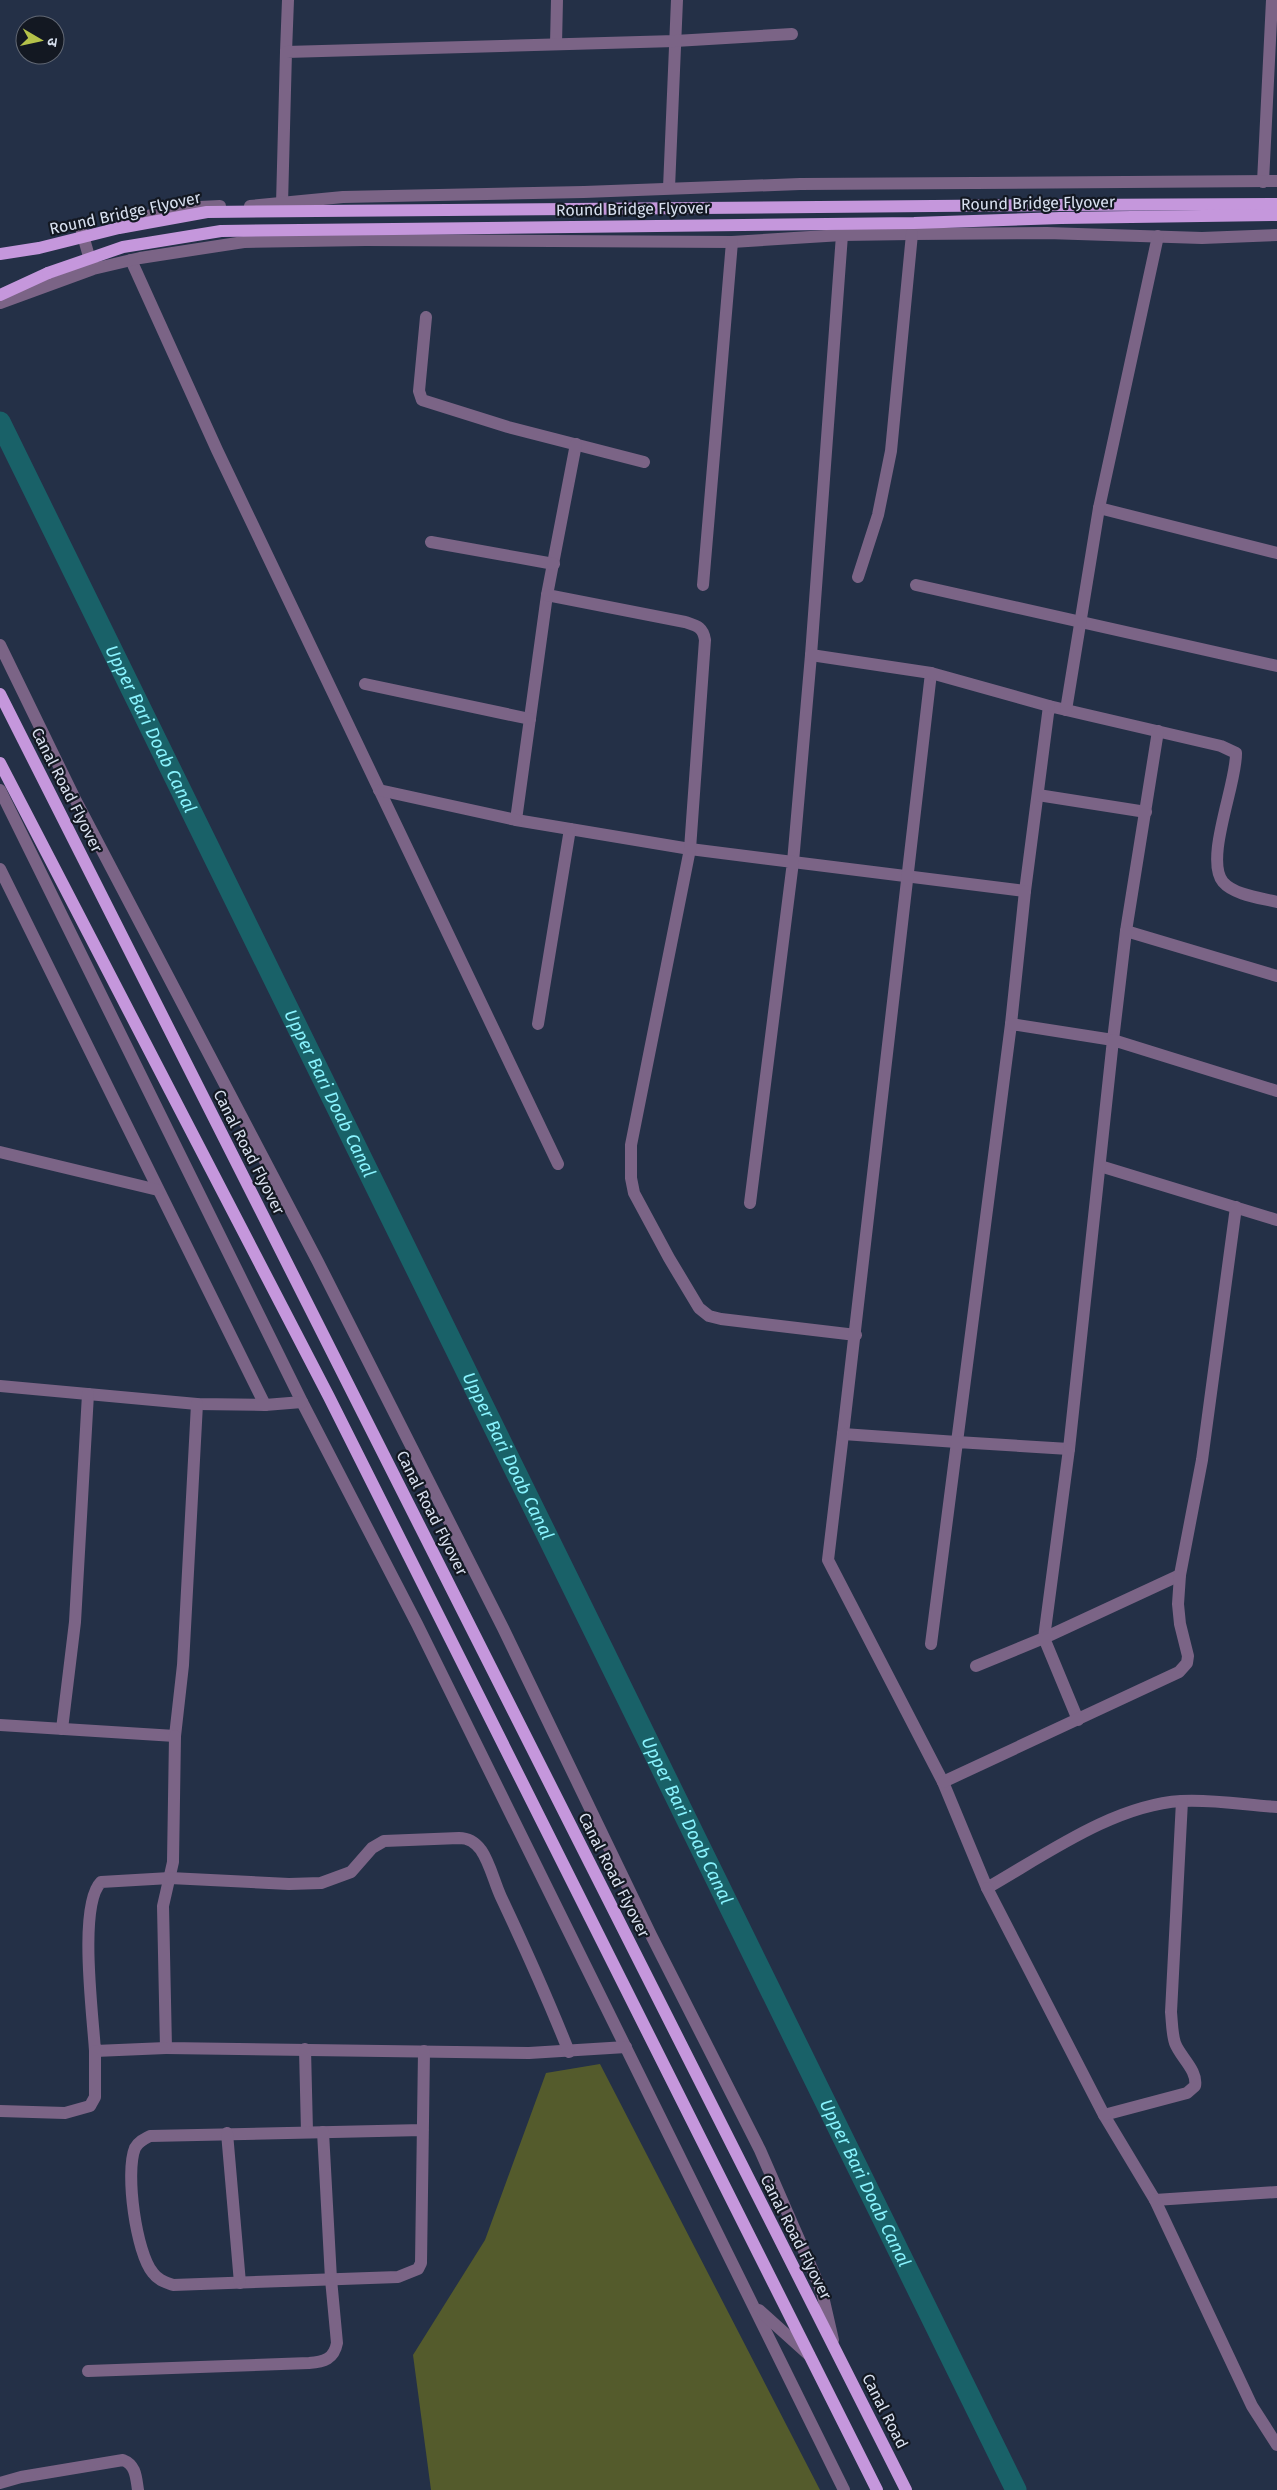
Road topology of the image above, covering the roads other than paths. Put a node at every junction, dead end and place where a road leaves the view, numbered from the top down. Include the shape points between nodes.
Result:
1 (288, 0) edge
2 (557, 0) edge
3 (676, 0) edge
4 (1272, 0) edge
5 (792, 34) dead end
6 (675, 41) junction
7 (556, 44) junction
8 (286, 52) junction
9 (1277, 181) edge
10 (1263, 182) junction
11 (669, 188) junction
12 (282, 204) junction
13 (1277, 204) edge
14 (1061, 212) junction
15 (1277, 215) edge
16 (82, 232) junction
17 (912, 234) junction
18 (1277, 235) edge
19 (842, 236) junction
20 (1158, 236) junction
21 (732, 242) junction
22 (0, 254) edge
23 (0, 258) edge
24 (131, 260) junction
25 (93, 269) junction
26 (0, 295) edge
27 (0, 303) edge
28 (426, 318) dead end
29 (576, 444) junction
30 (644, 462) dead end
31 (1099, 508) junction
32 (431, 542) dead end
33 (1277, 553) edge
34 (554, 564) junction
35 (858, 577) dead end
36 (703, 585) dead end
37 (916, 585) dead end
38 (547, 595) junction
39 (1080, 620) junction
40 (0, 645) edge
41 (811, 655) junction
42 (1277, 666) edge
43 (931, 673) junction
44 (365, 684) dead end
45 (0, 694) edge
46 (1050, 706) junction
47 (1066, 710) junction
48 (530, 719) junction
49 (1158, 731) junction
50 (0, 763) edge
51 (0, 790) edge
52 (379, 790) junction
53 (1038, 795) junction
54 (3, 805) edge
55 (1146, 812) junction
56 (516, 820) junction
57 (570, 829) junction
58 (690, 849) junction
59 (792, 862) junction
60 (0, 869) edge
61 (907, 876) junction
62 (1025, 891) junction
63 (1277, 902) edge
64 (1126, 932) junction
65 (1277, 976) edge
66 (538, 1024) dead end
67 (1011, 1024) junction
68 (1113, 1040) junction
69 (1277, 1091) edge
70 (0, 1152) edge
71 (558, 1164) dead end
72 (1100, 1166) junction
73 (158, 1190) junction
74 (750, 1203) dead end
75 (1236, 1207) junction
76 (1277, 1220) edge
77 (856, 1334) junction
78 (0, 1386) edge
79 (88, 1394) junction
80 (302, 1402) junction
81 (197, 1404) junction
82 (265, 1405) junction
83 (843, 1434) junction
84 (957, 1442) junction
85 (1069, 1448) junction
86 (1180, 1575) junction
87 (1044, 1638) junction
88 (931, 1644) dead end
89 (976, 1666) dead end
90 (1078, 1720) junction
91 (0, 1725) edge
92 (62, 1729) junction
93 (175, 1736) junction
94 (943, 1782) junction
95 (1182, 1801) junction
96 (1277, 1807) edge
97 (170, 1878) junction
98 (987, 1888) junction
99 (626, 2047) junction
100 (166, 2048) junction
101 (305, 2049) junction
102 (95, 2051) junction
103 (424, 2051) junction
104 (569, 2052) junction
105 (0, 2111) edge
106 (1104, 2115) junction
107 (423, 2130) junction
108 (307, 2132) junction
109 (323, 2132) junction
110 (227, 2133) junction
111 (1277, 2192) edge
112 (1155, 2200) junction
113 (330, 2279) junction
114 (240, 2283) junction
115 (753, 2305) junction
116 (834, 2348) junction
117 (809, 2355) junction
118 (88, 2371) dead end
119 (1277, 2445) edge
120 (0, 2484) edge
121 (138, 2490) edge
122 (844, 2490) edge
123 (877, 2490) edge
124 (906, 2490) edge

1 - 8 street
2 - 7 street
3 - 6 street
4 - 10 street
5 - 6 street
6 - 7 street
6 - 11 street
7 - 8 street
8 - 12 street
9 - 10 street
10 - 11 street via 809,184
11 - 12 street via 343,198
12 - 16 street via 180,208
13 - 14 main road, Round Bridge Flyover
14 - 15 main road, Round Bridge Flyover
14 - 22 main road, Round Bridge Flyover, bridge via 207,212
14 - 26 main road, Round Bridge Flyover, bridge via 914,222 221,231 123,247 48,273
16 - 23 street, bridge
16 - 25 street
17 - 19 street
17 - 20 street
17 - 35 street via 891,452 878,515
18 - 20 street
19 - 21 street
19 - 41 street
20 - 31 street
21 - 24 street via 244,242
21 - 36 street
24 - 25 street
24 - 52 street via 217,450
25 - 27 street
28 - 29 street via 419,391 422,400
29 - 30 street
29 - 34 street
31 - 33 street
31 - 39 street
32 - 34 street
34 - 38 street
37 - 39 street
38 - 48 street
38 - 58 street via 685,622 704,631
39 - 42 street
39 - 47 street
40 - 116 street via 75,799 313,1253 503,1628 760,2150 822,2292
41 - 43 street
41 - 59 street
43 - 46 street
43 - 61 street
44 - 48 street
45 - 116 main road, Canal Road Flyover
46 - 47 street
46 - 53 street
47 - 49 street
48 - 56 street
49 - 55 street
49 - 63 street via 1221,746 1236,753 1219,838 1218,873 1228,886
50 - 117 main road via 329,1397
51 - 54 street
52 - 56 street
52 - 71 street
53 - 55 street
53 - 62 street
54 - 80 street
55 - 64 street
56 - 57 street
57 - 58 street
57 - 66 street
58 - 59 street
58 - 77 street via 631,1145 630,1170 634,1194 689,1292 709,1316
59 - 61 street
59 - 74 street
60 - 73 street
61 - 62 street
61 - 77 street
62 - 67 street
64 - 65 street
64 - 68 street
67 - 68 street
67 - 84 street
68 - 69 street
68 - 72 street
70 - 73 street
72 - 75 street
72 - 85 street
73 - 82 street
75 - 76 street
75 - 86 street via 1202,1460
77 - 83 street
78 - 79 street
79 - 81 street
79 - 92 street via 75,1622
80 - 82 street
80 - 99 street via 417,1624
81 - 82 street
81 - 93 street via 183,1665
83 - 84 street
83 - 94 street via 828,1560
84 - 85 street
84 - 88 street
85 - 87 street
86 - 87 street
86 - 90 street via 1179,1618 1188,1656 1183,1669
87 - 89 street
87 - 90 street
90 - 94 street
91 - 92 street
92 - 93 street
93 - 97 street via 174,1862
94 - 98 street
95 - 96 street
95 - 98 street via 1114,1817
95 - 106 street via 1171,2012 1175,2044 1191,2070 1195,2086 1187,2093
97 - 100 street via 163,1906
97 - 102 street via 101,1882 93,1892 89,1958
97 - 104 street via 321,1883 351,1872 372,1848 384,1841 466,1838 483,1852
98 - 106 street
99 - 104 street
99 - 115 street
100 - 101 street
100 - 102 street
101 - 103 street
101 - 108 street
102 - 105 street via 95,2097 90,2106 66,2112
103 - 104 street
103 - 107 street
106 - 112 street
107 - 109 street
107 - 113 street via 421,2263 418,2269 398,2277
108 - 109 street
108 - 110 street
109 - 113 street
110 - 114 street
110 - 114 street via 150,2136 140,2142 132,2164 133,2202 137,2236 145,2260 160,2280 173,2285
111 - 112 street
112 - 119 street via 1252,2406
113 - 114 street
113 - 118 street via 337,2343 330,2358 320,2362
115 - 117 street
115 - 122 street
116 - 124 main road, Canal Road
117 - 123 main road
120 - 121 street via 22,2477 123,2460 130,2462 134,2469

